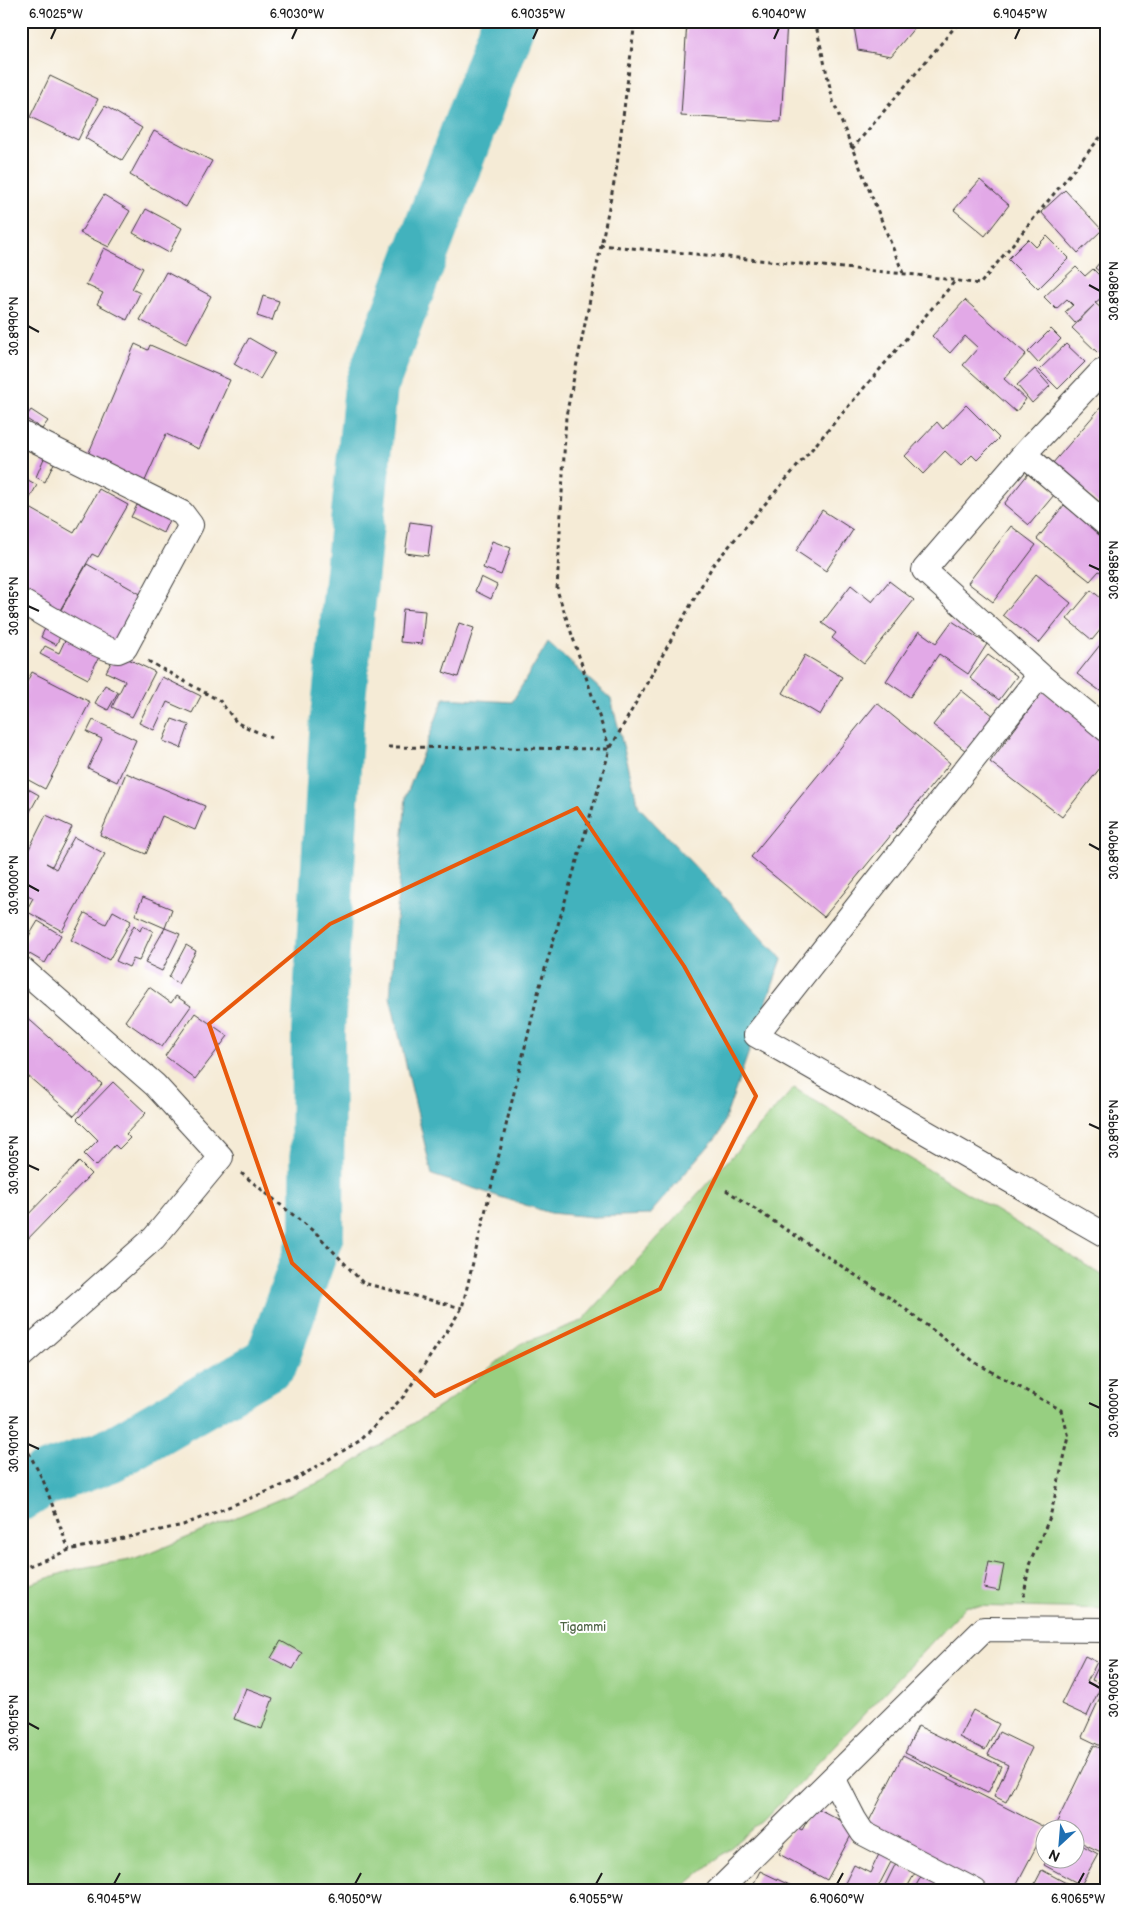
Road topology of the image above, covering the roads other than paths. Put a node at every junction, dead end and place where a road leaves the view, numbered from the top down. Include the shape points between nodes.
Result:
1 (1107, 377) edge
2 (21, 434) edge
3 (1024, 454) junction
4 (1107, 525) edge
5 (21, 600) edge
6 (1040, 674) junction
7 (1107, 730) edge
8 (21, 968) edge
9 (1107, 1236) edge
10 (21, 1356) edge
11 (1107, 1630) edge
12 (833, 1778) junction
13 (718, 1891) edge
14 (975, 1891) edge

1 - 3 street via 1101,372
2 - 5 street via 182,513 191,525 125,648 112,650 88,639
3 - 4 street
3 - 6 street via 924,570
6 - 7 street
6 - 9 street via 756,1035
8 - 10 street via 155,1085 221,1157 154,1238
11 - 12 street via 984,1629
12 - 13 street
12 - 14 street via 863,1833

